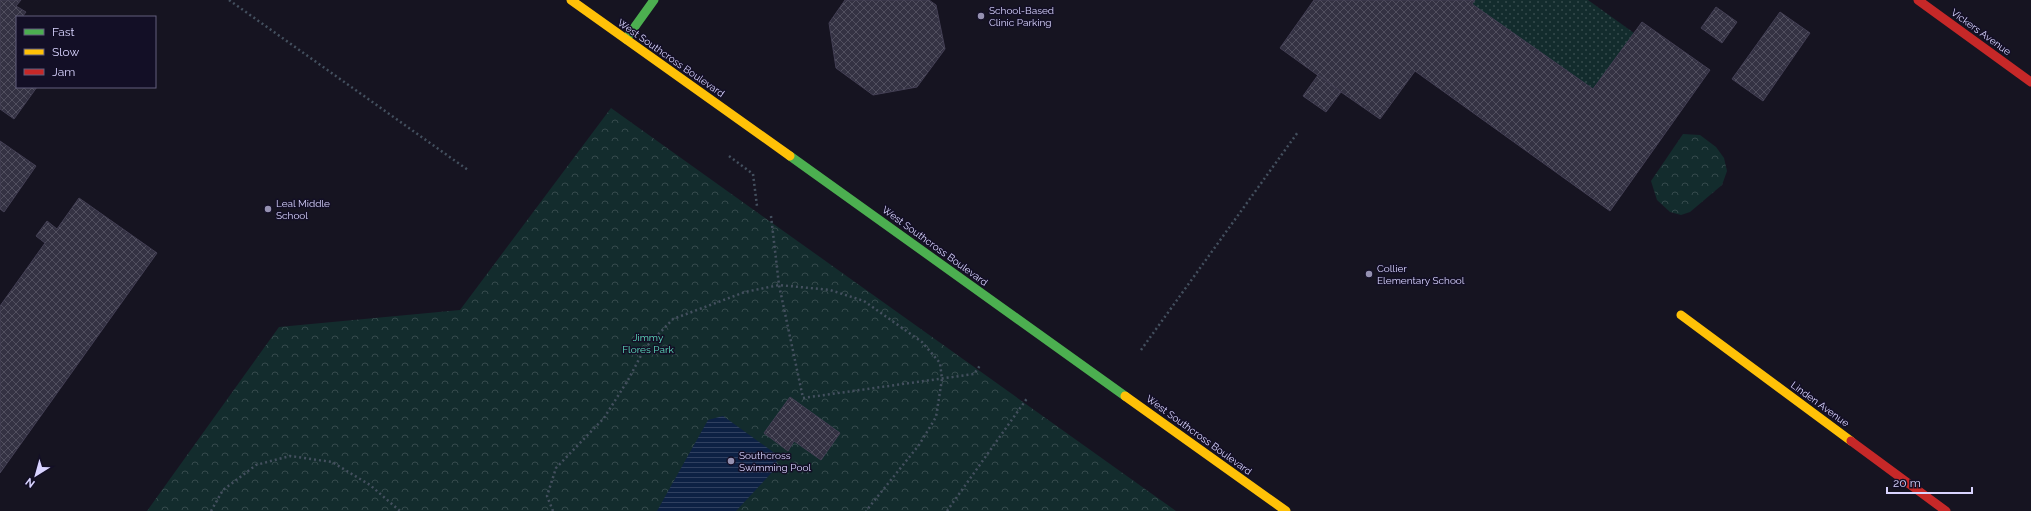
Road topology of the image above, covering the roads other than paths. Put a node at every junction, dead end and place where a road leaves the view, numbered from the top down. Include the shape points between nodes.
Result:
1 (571, 0) edge
2 (654, 0) edge
3 (1918, 0) edge
4 (626, 39) junction
5 (2031, 82) edge
6 (1681, 315) dead end
7 (1286, 511) edge
8 (1946, 511) edge

1 - 4 main road, West Southcross Boulevard
2 - 4 main road
3 - 5 main road, Vickers Avenue
4 - 7 main road, West Southcross Boulevard
6 - 8 main road, Linden Avenue

